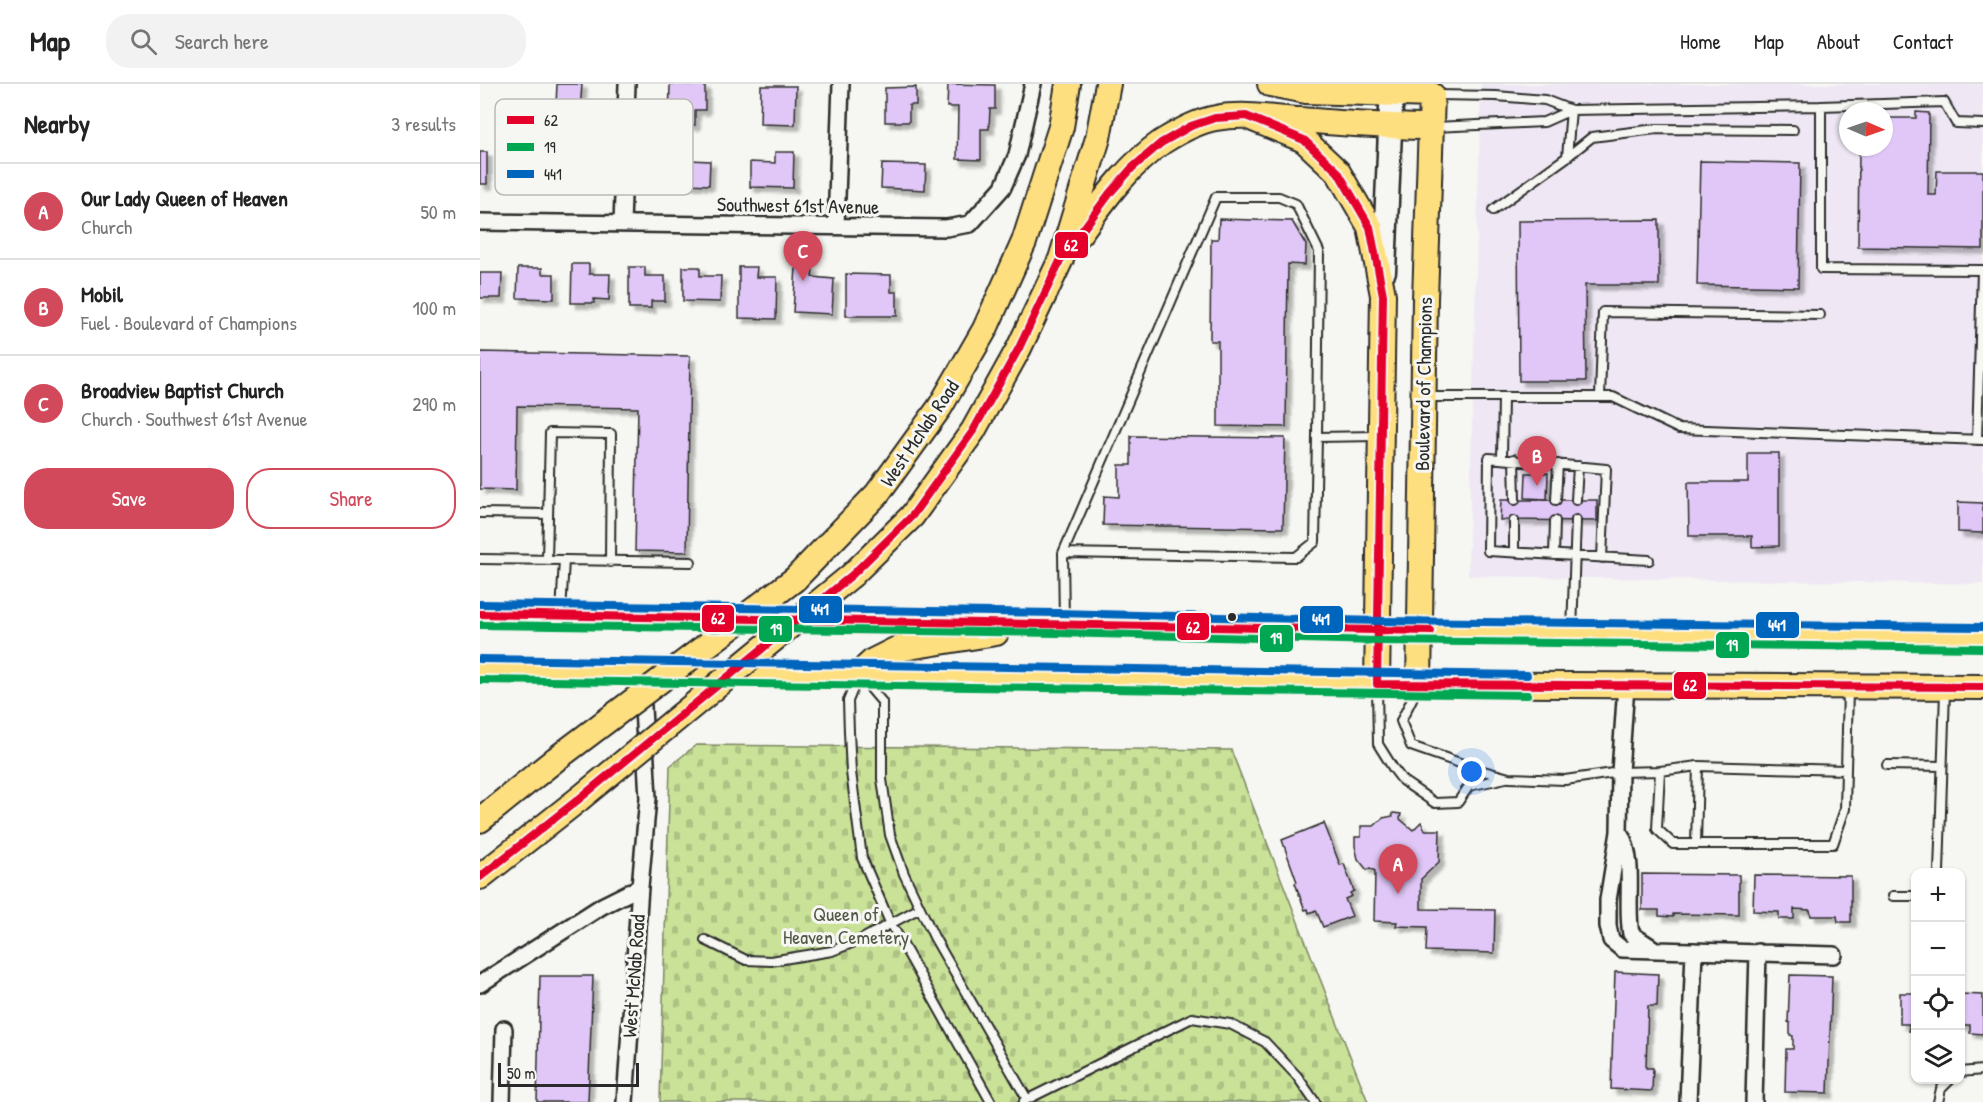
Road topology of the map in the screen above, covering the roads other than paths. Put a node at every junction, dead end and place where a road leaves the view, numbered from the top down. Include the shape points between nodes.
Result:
1 (627, 84) edge
2 (841, 84) edge
3 (1034, 84) edge
4 (1068, 84) edge
5 (1108, 84) edge
6 (1270, 84) edge
7 (1391, 88) edge
8 (1432, 89) edge
9 (626, 99) edge
10 (1821, 106) junction
11 (1571, 110) junction
12 (1246, 116) junction
13 (1983, 124) edge
14 (1390, 127) junction
15 (1431, 127) junction
16 (1793, 130) dead end
17 (1566, 157) junction
18 (623, 195) edge
19 (1494, 210) dead end
20 (480, 222) edge
21 (622, 224) junction
22 (836, 226) junction
23 (1061, 259) junction
24 (1983, 270) edge
25 (1383, 295) junction
26 (1820, 315) dead end
27 (1423, 397) junction
28 (1503, 397) junction
29 (1600, 397) junction
30 (1382, 436) junction
31 (1317, 437) junction
32 (1980, 440) edge
33 (1502, 459) junction
34 (1514, 459) junction
35 (1558, 464) junction
36 (1578, 466) junction
37 (1515, 500) dead end
38 (1556, 500) dead end
39 (1576, 500) dead end
40 (480, 513) edge
41 (548, 514) junction
42 (1515, 520) dead end
43 (1555, 520) dead end
44 (1576, 520) dead end
45 (1514, 552) junction
46 (1063, 553) junction
47 (1554, 555) junction
48 (1574, 556) junction
49 (1602, 558) junction
50 (480, 559) edge
51 (547, 560) junction
52 (564, 560) junction
53 (1648, 560) dead end
54 (610, 562) junction
55 (691, 562) dead end
56 (480, 614) edge
57 (561, 614) junction
58 (1061, 623) junction
59 (1379, 631) junction
60 (1419, 631) junction
61 (1572, 633) junction
62 (1983, 638) edge
63 (480, 669) edge
64 (641, 671) junction
65 (859, 674) junction
66 (1377, 684) junction
67 (1419, 685) junction
68 (1626, 686) junction
69 (1848, 686) junction
70 (1945, 686) junction
71 (1983, 687) edge
72 (1887, 765) dead end
73 (1698, 766) junction
74 (1942, 766) junction
75 (1846, 770) junction
76 (1660, 771) junction
77 (1620, 772) junction
78 (1509, 778) junction
79 (480, 820) edge
80 (1696, 844) junction
81 (1939, 868) edge
82 (480, 877) edge
83 (640, 887) junction
84 (1893, 896) dead end
85 (1911, 896) edge
86 (920, 908) junction
87 (891, 924) junction
88 (705, 940) dead end
89 (1694, 951) junction
90 (1758, 952) junction
91 (1834, 954) dead end
92 (480, 984) edge
93 (504, 1029) dead end
94 (1983, 1070) edge
95 (1965, 1072) edge
96 (1946, 1084) edge
97 (1025, 1101) edge
98 (502, 1102) edge
99 (625, 1102) edge
100 (991, 1102) edge
101 (1315, 1102) edge
102 (1688, 1102) edge
103 (1754, 1102) edge
104 (1938, 1102) edge

1 - 9 street
2 - 22 street
3 - 22 street, Southwest 61st Avenue via 1017,155 1003,187 970,224 946,228
4 - 79 main road, West McNab Road, bridge via 1061,128 1024,242 985,329 940,407 877,494 795,579
5 - 23 main road, West McNab Road via 1098,138
6 - 7 main road via 1306,91
7 - 8 main road
7 - 14 street, Boulevard of Champions
8 - 11 lane via 1545,100
8 - 15 main road, Boulevard of Champions
10 - 11 lane
10 - 13 lane via 1944,102 1956,123
10 - 24 lane via 1821,269
11 - 15 lane via 1544,122
11 - 17 lane
12 - 14 main road
12 - 23 main road via 1215,118 1161,143 1110,193
12 - 25 main road via 1304,140 1338,172 1370,227
14 - 15 main road
14 - 25 street, Boulevard of Champions
15 - 27 main road, Boulevard of Champions
16 - 17 lane via 1646,130 1592,137
17 - 19 lane
18 - 21 street
20 - 21 street, Southwest 61st Avenue
21 - 22 street, Southwest 61st Avenue
23 - 82 main road, West McNab Road, bridge via 1019,348 973,431 912,516 852,575
24 - 32 lane
25 - 30 main road, Boulevard of Champions
26 - 29 lane via 1603,312
27 - 28 lane
27 - 60 main road, Boulevard of Champions
28 - 29 lane
28 - 33 lane
29 - 32 lane via 1613,397 1679,429
30 - 31 lane
30 - 59 main road, Boulevard of Champions
31 - 46 lane via 1315,542 1296,557
31 - 46 lane via 1319,251 1296,204 1279,197 1216,197
33 - 34 lane
33 - 45 lane via 1489,458 1488,551
34 - 35 lane
34 - 37 lane
35 - 36 lane
35 - 38 lane
36 - 39 lane
36 - 49 lane via 1606,469
40 - 41 lane
41 - 51 lane
41 - 54 lane via 550,432 611,434
42 - 45 lane
43 - 47 lane
44 - 48 lane
45 - 47 lane
46 - 58 lane
47 - 48 lane
48 - 49 lane
48 - 61 lane
49 - 53 lane
50 - 51 lane
51 - 52 lane
52 - 54 lane
52 - 57 lane
54 - 55 lane
56 - 57 main road
57 - 58 main road
58 - 59 main road
58 - 65 main road via 897,649 873,661
59 - 60 main road
59 - 66 main road, Boulevard of Champions
60 - 61 main road
60 - 67 main road, Boulevard of Champions
61 - 62 main road
63 - 64 main road
64 - 65 main road
64 - 83 street, West McNab Road via 648,798
65 - 66 main road
65 - 86 lane via 882,702 882,778 890,835
65 - 87 lane via 848,700 851,772 862,858
66 - 67 main road
66 - 78 lane via 1378,744 1403,781 1435,803 1458,802 1469,786
67 - 68 main road
67 - 78 lane via 1401,721 1411,746
68 - 69 main road
68 - 77 street
69 - 70 main road
69 - 75 lane
70 - 71 main road
70 - 74 lane
72 - 74 lane
73 - 75 lane
73 - 76 lane
73 - 80 lane
74 - 81 lane
75 - 80 lane via 1845,809 1833,844
76 - 77 lane
76 - 80 lane via 1657,829 1673,844
77 - 78 lane via 1565,780
77 - 89 street via 1619,832 1608,900 1611,940 1622,949
83 - 92 street, West McNab Road via 602,906
83 - 99 street, West McNab Road
84 - 85 lane
86 - 87 lane
86 - 97 lane
87 - 88 lane via 832,951 771,961 746,960
87 - 100 lane
89 - 90 street
89 - 102 street
90 - 91 street
90 - 103 street
93 - 98 street
94 - 95 lane
96 - 104 lane
97 - 101 lane via 1192,1018 1230,1024 1265,1042

